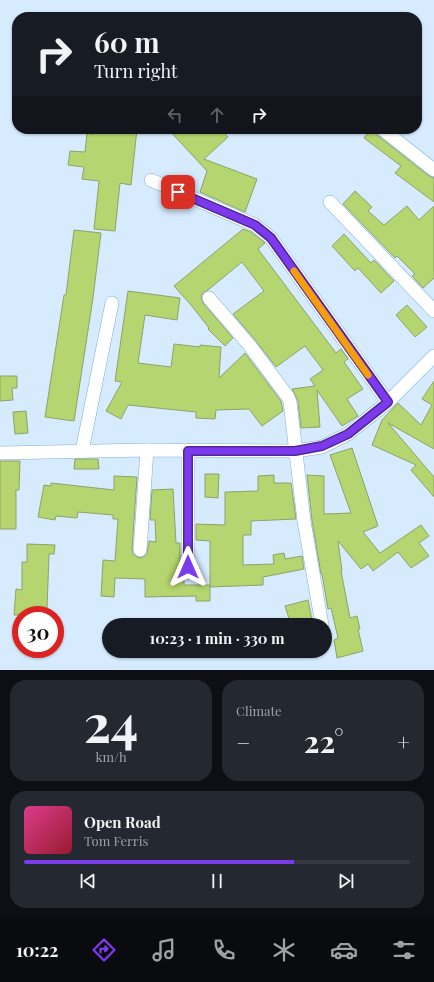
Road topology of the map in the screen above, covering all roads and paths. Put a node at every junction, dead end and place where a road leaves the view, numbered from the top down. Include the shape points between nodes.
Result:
1 (388, 134) edge
2 (434, 170) edge
3 (151, 180) dead end
4 (330, 202) dead end
5 (209, 298) dead end
6 (112, 303) dead end
7 (434, 312) edge
8 (434, 356) edge
9 (388, 402) junction
10 (147, 450) junction
11 (82, 451) junction
12 (188, 451) junction
13 (295, 451) junction
14 (0, 453) edge
15 (140, 550) dead end
16 (188, 567) dead end
17 (321, 618) edge

1 - 2 street
3 - 9 street via 263,230
4 - 7 street
5 - 13 street via 250,346 288,397
6 - 11 street
8 - 9 street
9 - 13 street via 339,439 322,446
10 - 11 street
10 - 12 street
10 - 15 street
11 - 14 street
12 - 13 street
12 - 16 street
13 - 17 street

